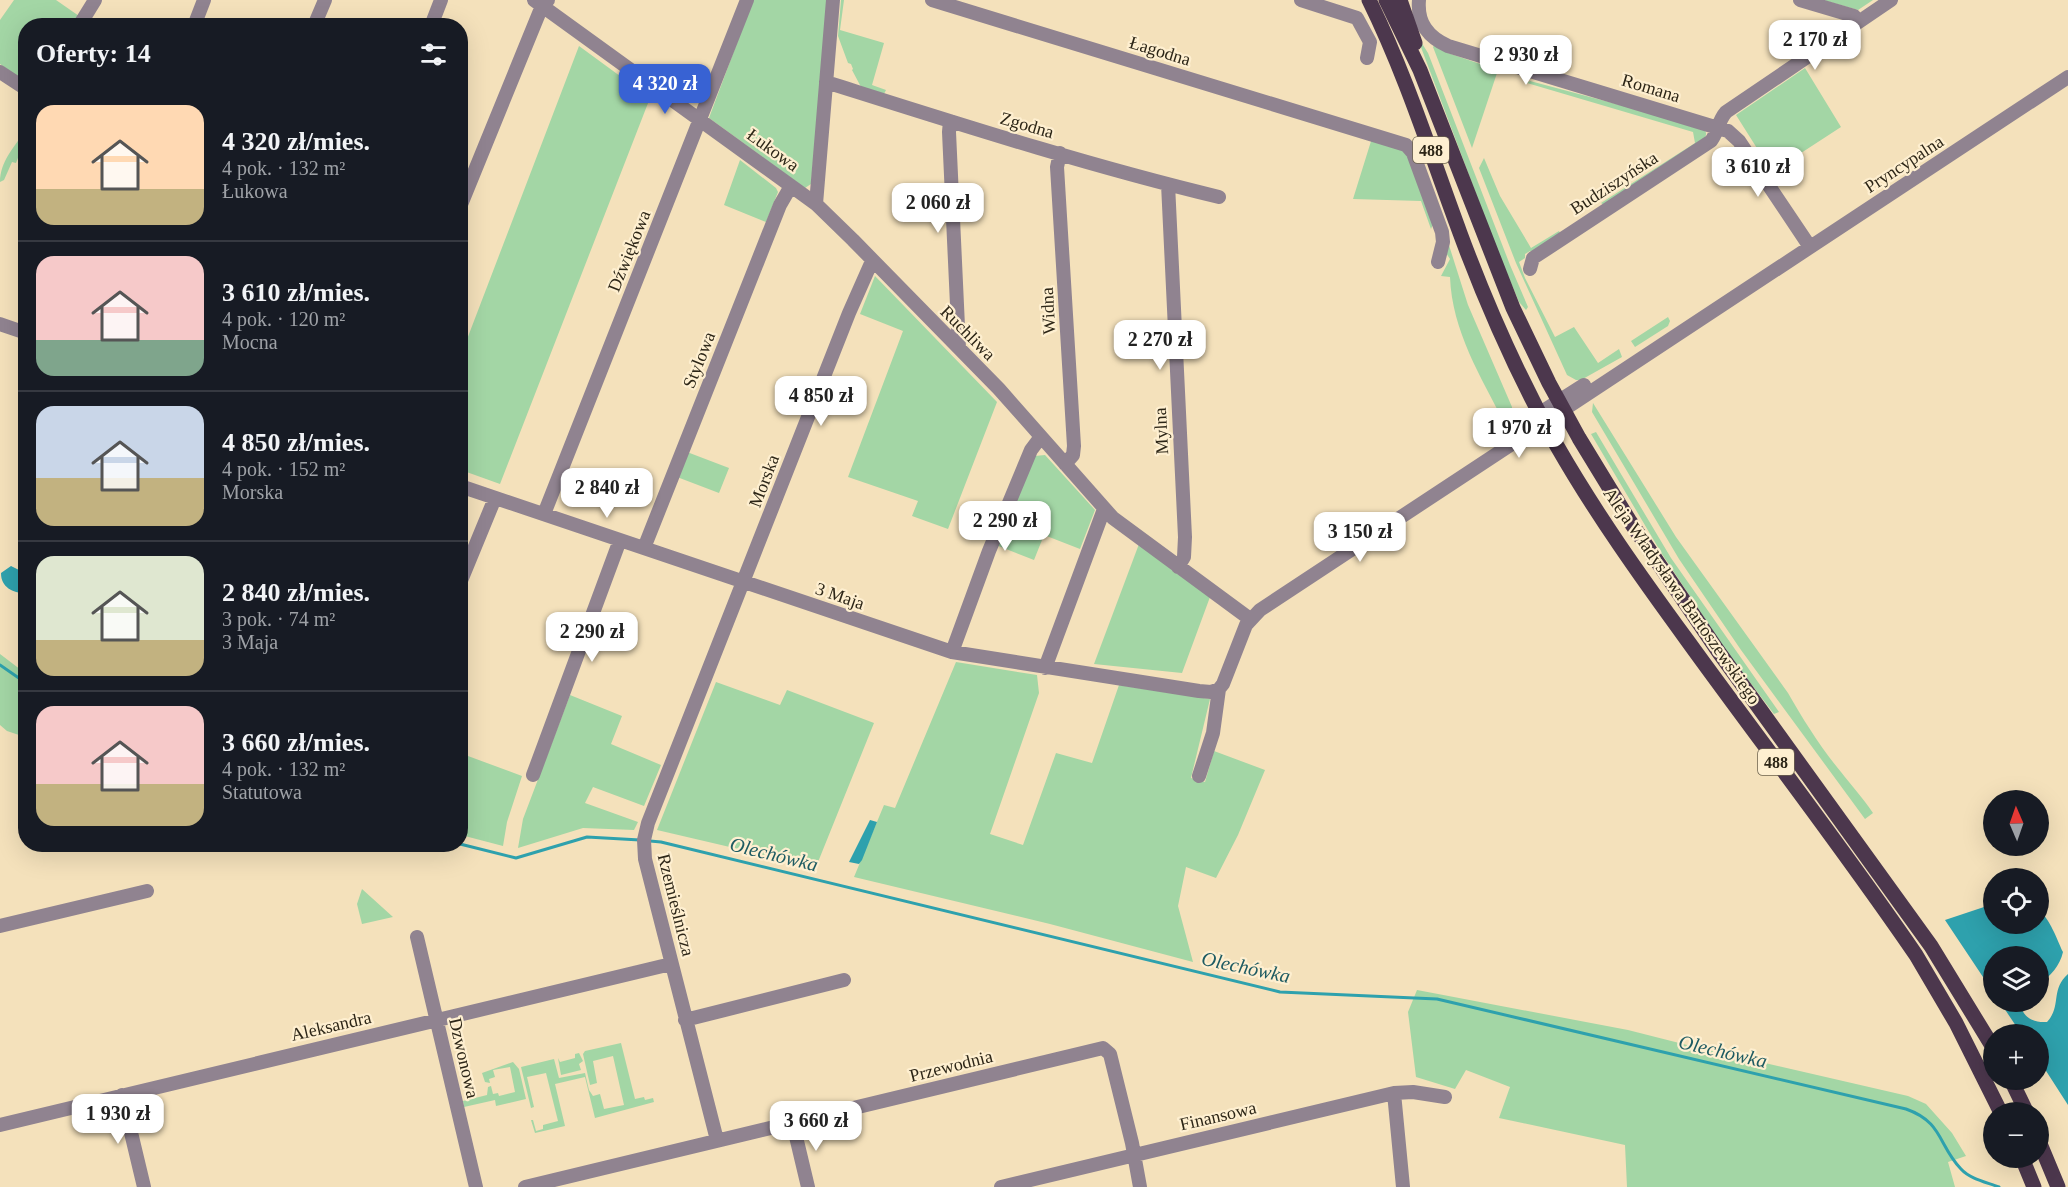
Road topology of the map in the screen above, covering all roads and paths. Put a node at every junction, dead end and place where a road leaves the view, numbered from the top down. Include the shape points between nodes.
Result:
1 (95, 0) edge
2 (204, 0) edge
3 (325, 0) edge
4 (441, 0) edge
5 (747, 0) edge
6 (833, 0) edge
7 (932, 0) edge
8 (1301, 0) edge
9 (1369, 0) edge
10 (1386, 0) edge
11 (1400, 0) edge
12 (1419, 0) edge
13 (1800, 0) edge
14 (1891, 0) edge
15 (541, 2) edge
16 (83, 18) edge
17 (197, 18) edge
18 (317, 18) edge
19 (434, 18) edge
20 (1858, 22) junction
21 (1367, 58) dead end
22 (1420, 70) junction
23 (0, 72) edge
24 (2068, 77) edge
25 (826, 82) junction
26 (18, 84) edge
27 (700, 120) junction
28 (950, 121) junction
29 (1723, 129) junction
30 (1060, 153) junction
31 (1168, 184) junction
32 (791, 186) junction
33 (468, 187) edge
34 (1219, 197) dead end
35 (816, 204) junction
36 (1810, 247) junction
37 (872, 261) junction
38 (1438, 262) dead end
39 (1530, 269) dead end
40 (0, 324) edge
41 (18, 330) edge
42 (959, 348) junction
43 (1561, 407) junction
44 (1543, 418) junction
45 (1040, 438) junction
46 (1065, 464) junction
47 (468, 489) edge
48 (495, 498) junction
49 (1104, 508) junction
50 (544, 514) junction
51 (620, 540) junction
52 (644, 548) junction
53 (468, 564) edge
54 (1178, 567) junction
55 (744, 582) junction
56 (1250, 619) junction
57 (952, 652) junction
58 (1046, 668) junction
59 (1219, 689) junction
60 (533, 775) dead end
61 (1199, 776) dead end
62 (147, 891) dead end
63 (0, 926) edge
64 (417, 936) dead end
65 (671, 964) junction
66 (844, 980) dead end
67 (437, 1019) junction
68 (686, 1020) junction
69 (1983, 1031) edge
70 (1394, 1093) junction
71 (122, 1095) junction
72 (1445, 1097) dead end
73 (1996, 1102) edge
74 (793, 1124) junction
75 (0, 1125) edge
76 (717, 1140) junction
77 (1134, 1155) junction
78 (2049, 1165) edge
79 (2026, 1168) edge
80 (144, 1187) edge
81 (476, 1187) edge
82 (525, 1187) edge
83 (808, 1187) edge
84 (1000, 1187) edge
85 (1140, 1187) edge
86 (1403, 1187) edge
87 (2034, 1187) edge
88 (2058, 1187) edge

1 - 16 street
2 - 17 street
3 - 18 street
4 - 19 street
5 - 27 street, Dźwiękowa
6 - 25 street
7 - 38 street, Łagodna via 1406,145 1413,153 1442,232
8 - 21 street via 1357,18 1370,42
9 - 44 main road, Aleja Władysława Bartoszewskiego / 488 via 1428,140 1487,302
10 - 22 main road, Aleja Władysława Bartoszewskiego / 488
11 - 22 main road
12 - 29 street, Romana via 1424,28 1448,46
13 - 20 street via 1854,16
14 - 20 street, Budziszyńska
15 - 27 street, Łukowa
15 - 33 street
20 - 29 street, Budziszyńska via 1726,112 1720,118
22 - 43 main road, Aleja Władysława Bartoszewskiego / 488 via 1499,275
23 - 26 street
24 - 36 street, Pryncypalna
25 - 28 street, Zgodna
25 - 35 street
27 - 32 street, Łukowa
27 - 50 street, Dźwiękowa
28 - 30 street, Zgodna
28 - 42 street
29 - 36 street via 1739,141
29 - 39 street, Budziszyńska via 1711,141 1533,258
30 - 31 street, Zgodna
30 - 46 street, Widna via 1057,167 1074,446 1073,455
31 - 34 street, Zgodna
31 - 54 street, Mylna via 1185,537 1184,557
32 - 35 street, Łukowa
32 - 52 street, Stylowa via 780,205
35 - 37 street, Ruchliwa
36 - 43 street, Pryncypalna
37 - 42 street, Ruchliwa
37 - 55 street, Morska
40 - 41 street
42 - 45 street, Ruchliwa
43 - 44 street, Pryncypalna
43 - 69 main road, Aleja Władysława Bartoszewskiego / 488 via 1635,530 1931,946
44 - 56 street, Pryncypalna
44 - 73 main road, Aleja Władysława Bartoszewskiego / 488 via 1612,536 1916,955
45 - 46 street, Ruchliwa
45 - 57 street via 1031,450 989,551
46 - 49 street, Ruchliwa
47 - 48 street, 3 Maja
48 - 50 street, 3 Maja
48 - 53 street
49 - 54 street, Ruchliwa
49 - 58 street
50 - 51 street, 3 Maja
51 - 52 street, 3 Maja
51 - 60 street
52 - 55 street, 3 Maja
54 - 56 street, Ruchliwa
55 - 57 street, 3 Maja
55 - 65 street, Rzemieślnicza via 645,832 644,849
56 - 59 street
57 - 58 street, 3 Maja
58 - 59 street, 3 Maja via 1199,691
59 - 61 street via 1213,733
62 - 63 street
64 - 67 street, Dzwonowa
65 - 67 street, Aleksandra
65 - 68 street, Rzemieślnicza
66 - 68 street
67 - 71 street, Aleksandra
67 - 81 street, Dzwonowa
68 - 76 street, Rzemieślnicza
70 - 72 street, Finansowa
70 - 77 street, Finansowa
70 - 86 street
71 - 75 street, Aleksandra
71 - 80 street
74 - 76 street, Przewodnia
74 - 77 street, Przewodnia via 1100,1048 1110,1054
74 - 83 street
76 - 82 street, Przewodnia
77 - 84 street, Finansowa
77 - 85 street
78 - 88 main road
79 - 87 main road

